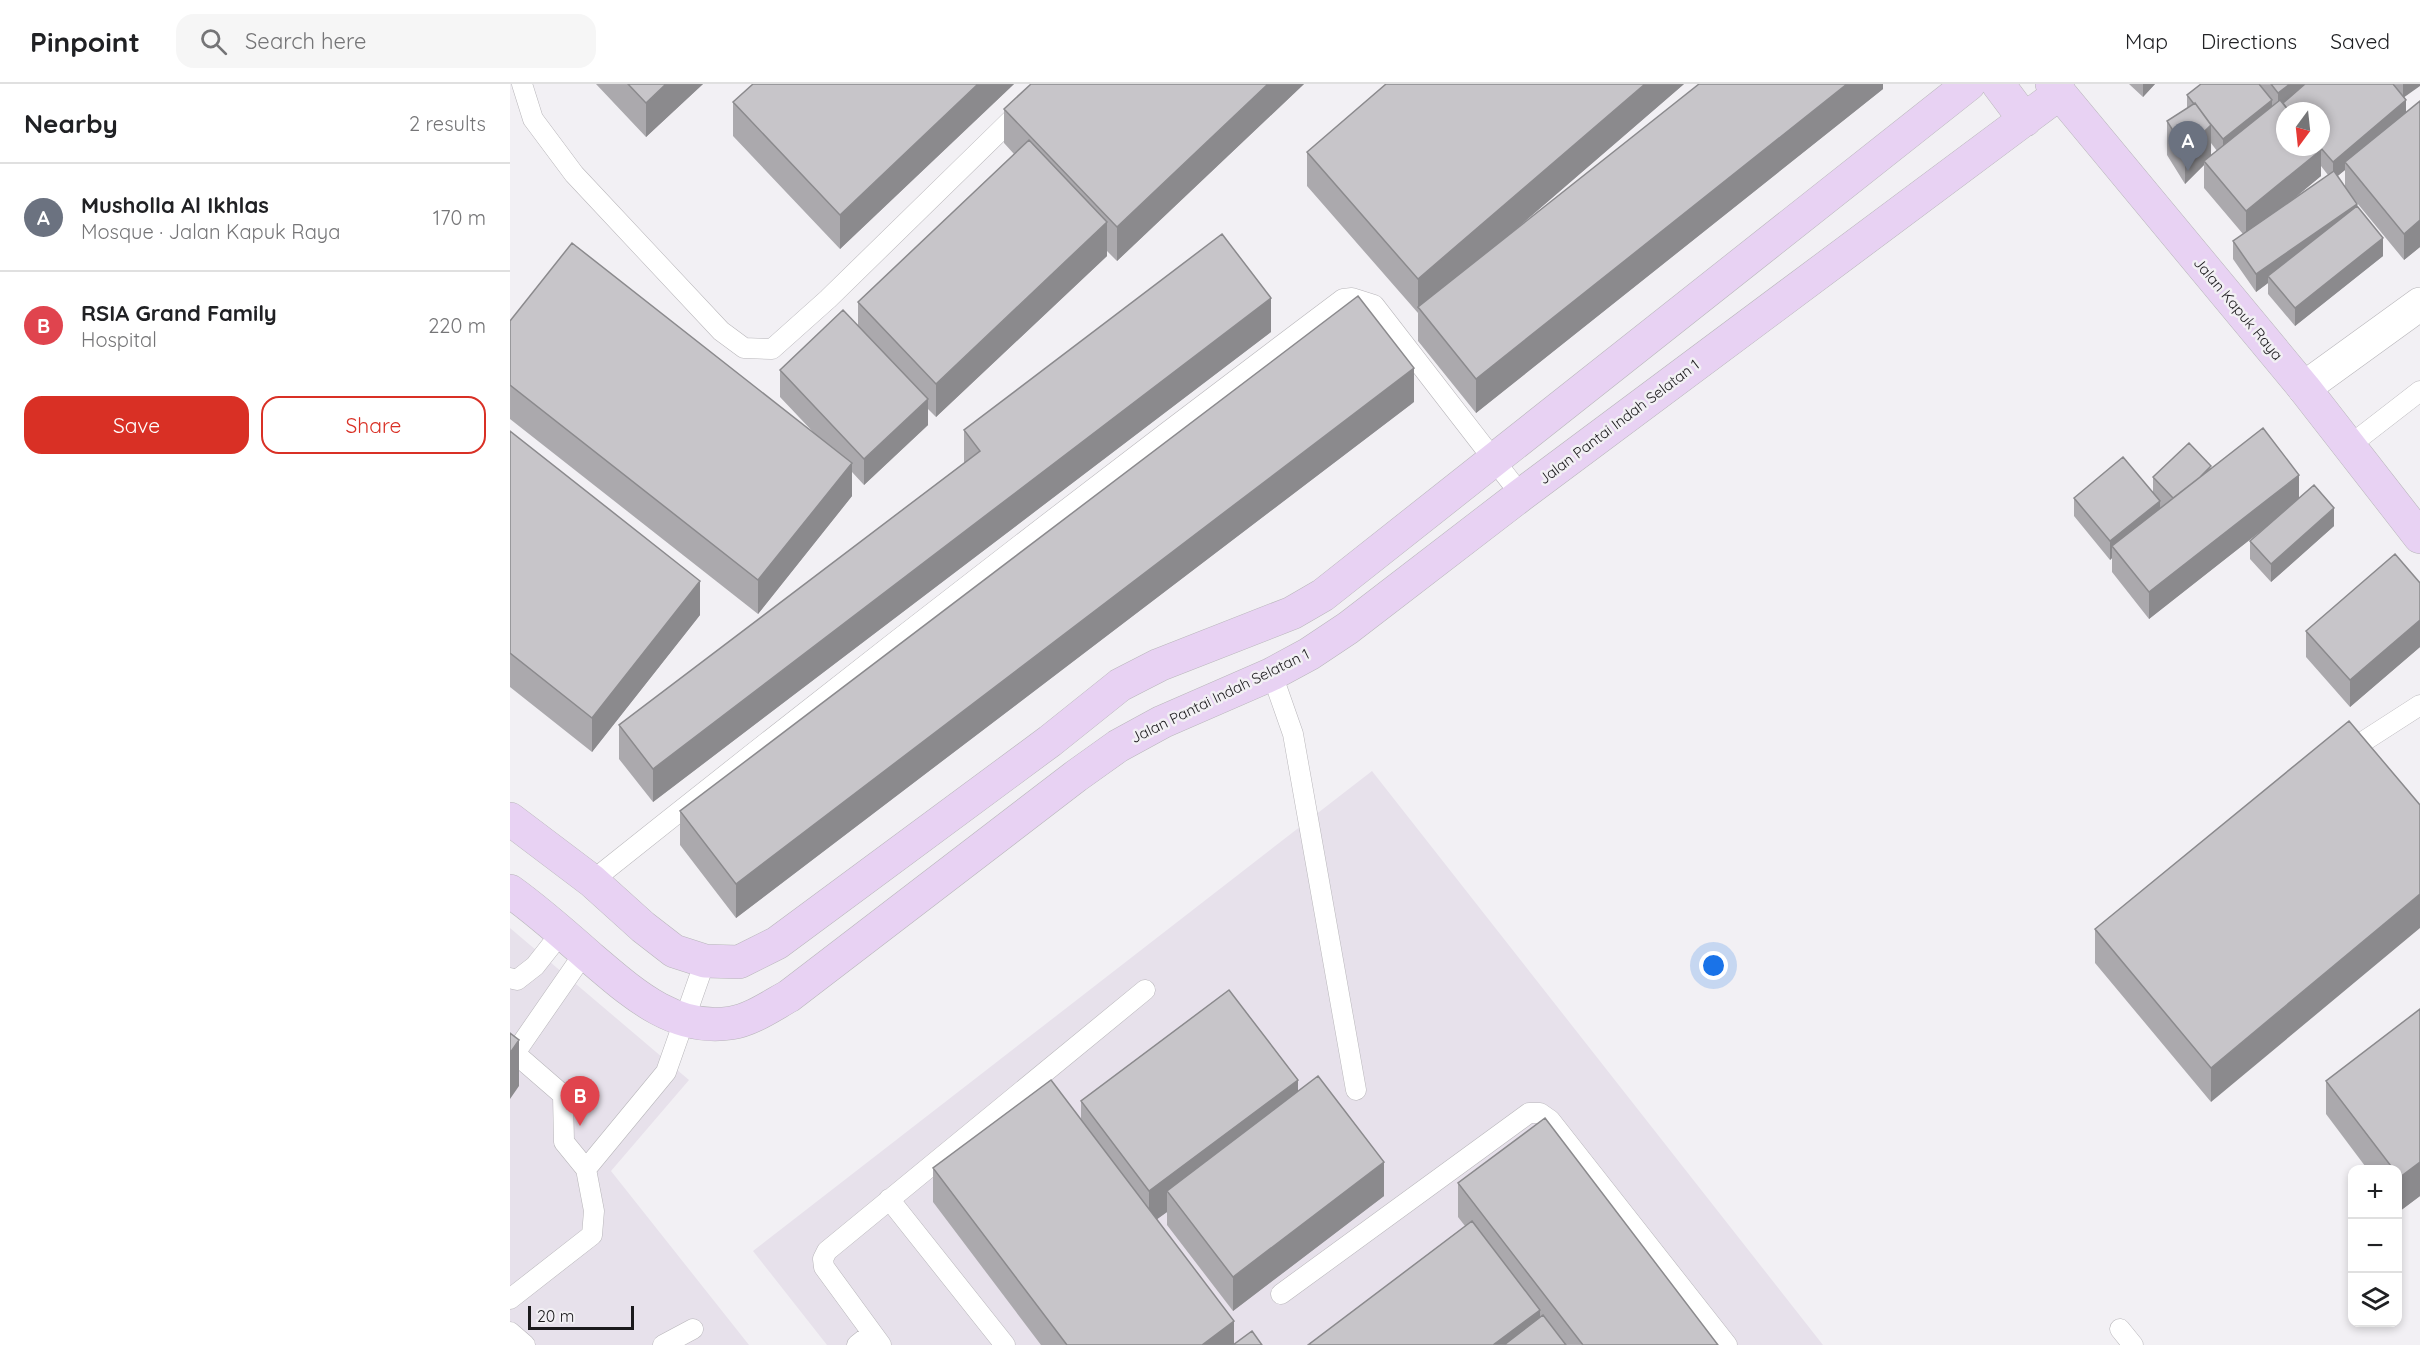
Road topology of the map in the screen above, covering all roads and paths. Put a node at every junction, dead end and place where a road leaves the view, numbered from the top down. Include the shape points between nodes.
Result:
1 (522, 84) edge
2 (1048, 84) edge
3 (1969, 84) edge
4 (1998, 84) edge
5 (2056, 88) edge
6 (2025, 120) junction
7 (2420, 304) edge
8 (2304, 388) junction
9 (2420, 391) edge
10 (2349, 446) junction
11 (1495, 461) junction
12 (1521, 495) junction
13 (2420, 537) edge
14 (1272, 674) junction
15 (2420, 705) edge
16 (2329, 765) edge
17 (510, 819) edge
18 (592, 881) junction
19 (510, 891) edge
20 (573, 943) junction
21 (705, 961) junction
22 (510, 978) edge
23 (1145, 990) dead end
24 (684, 1021) junction
25 (512, 1051) edge
26 (1356, 1090) dead end
27 (586, 1169) junction
28 (889, 1199) junction
29 (1281, 1294) dead end
30 (510, 1299) edge
31 (693, 1329) dead end
32 (2120, 1329) dead end
33 (510, 1332) edge
34 (870, 1341) edge
35 (525, 1345) edge
36 (663, 1345) edge
37 (1005, 1345) edge
38 (1727, 1345) edge
39 (2133, 1345) edge

1 - 2 lane via 533,119 582,183 721,331 744,348 772,349
3 - 11 street
4 - 6 street
5 - 6 street, Jalan Pantai Indah Selatan 1
5 - 8 street, Jalan Kapuk Raya
6 - 12 street, Jalan Pantai Indah Selatan 1
7 - 8 street
8 - 10 street, Jalan Kapuk Raya
9 - 10 lane
10 - 13 street, Jalan Kapuk Raya
11 - 12 lane
11 - 18 lane via 1374,305 1343,299 846,679
11 - 21 street via 1323,596 1292,613 1159,665 1120,685 777,943 739,962
12 - 14 street, Jalan Pantai Indah Selatan 1 via 1348,628
14 - 24 street, Jalan Pantai Indah Selatan 1 via 1162,722 1118,746 789,996 732,1023
14 - 26 lane via 1293,734
15 - 16 lane
17 - 18 street
18 - 21 street via 675,951
19 - 20 street, Jalan Pantai Indah Selatan 1
20 - 22 lane via 517,980
20 - 24 street, Jalan Pantai Indah Selatan 1 via 628,989 658,1010
20 - 25 lane
21 - 24 lane
23 - 28 lane
24 - 27 lane via 666,1072
25 - 27 lane via 563,1095 564,1142
27 - 30 lane via 594,1211 592,1235
28 - 34 lane via 827,1251 823,1259 824,1267
28 - 37 lane
29 - 38 lane via 1529,1113 1540,1113 1550,1120
31 - 36 lane
32 - 39 lane
33 - 35 lane

